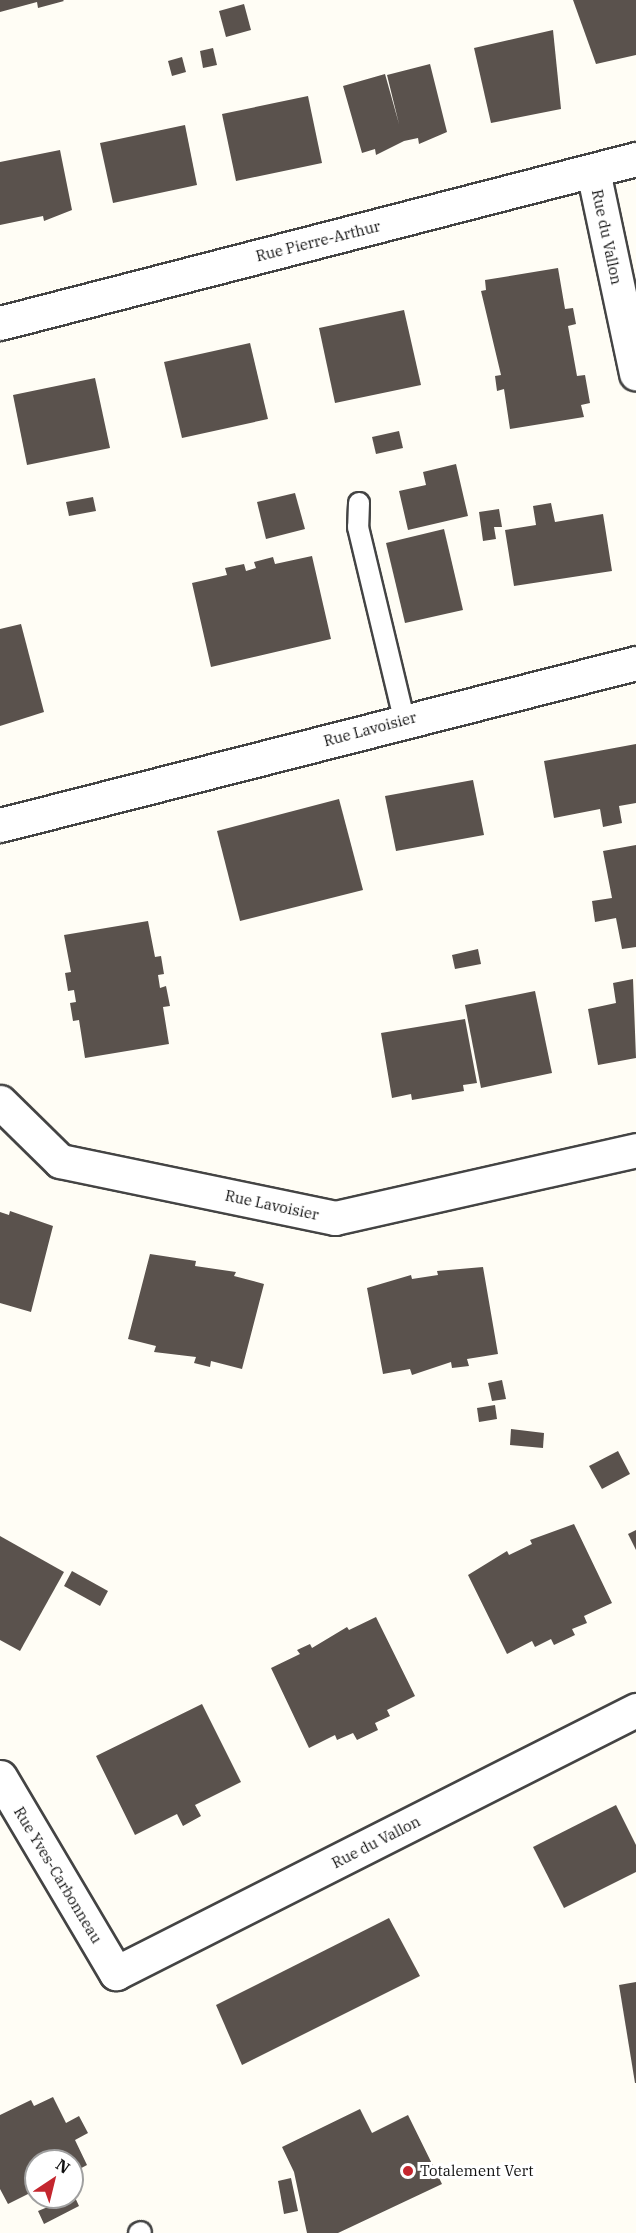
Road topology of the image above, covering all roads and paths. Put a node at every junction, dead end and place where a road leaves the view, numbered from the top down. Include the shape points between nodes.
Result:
1 (636, 159) edge
2 (594, 171) junction
3 (0, 323) edge
4 (636, 373) edge
5 (359, 503) dead end
6 (636, 663) edge
7 (404, 719) junction
8 (0, 825) edge
9 (0, 1102) edge
10 (636, 1150) edge
11 (636, 1710) edge
12 (0, 1777) edge
13 (116, 1973) joint

1 - 2 street, Rue Pierre-Arthur
2 - 3 street, Rue Pierre-Arthur
2 - 4 street, Rue du Vallon
5 - 7 lane via 358,527
6 - 7 street, Rue Lavoisier
7 - 8 street, Rue Lavoisier
9 - 10 street, Rue Lavoisier via 60,1161 335,1218
11 - 13 street, Rue du Vallon
12 - 13 street, Rue Yves-Carbonneau

